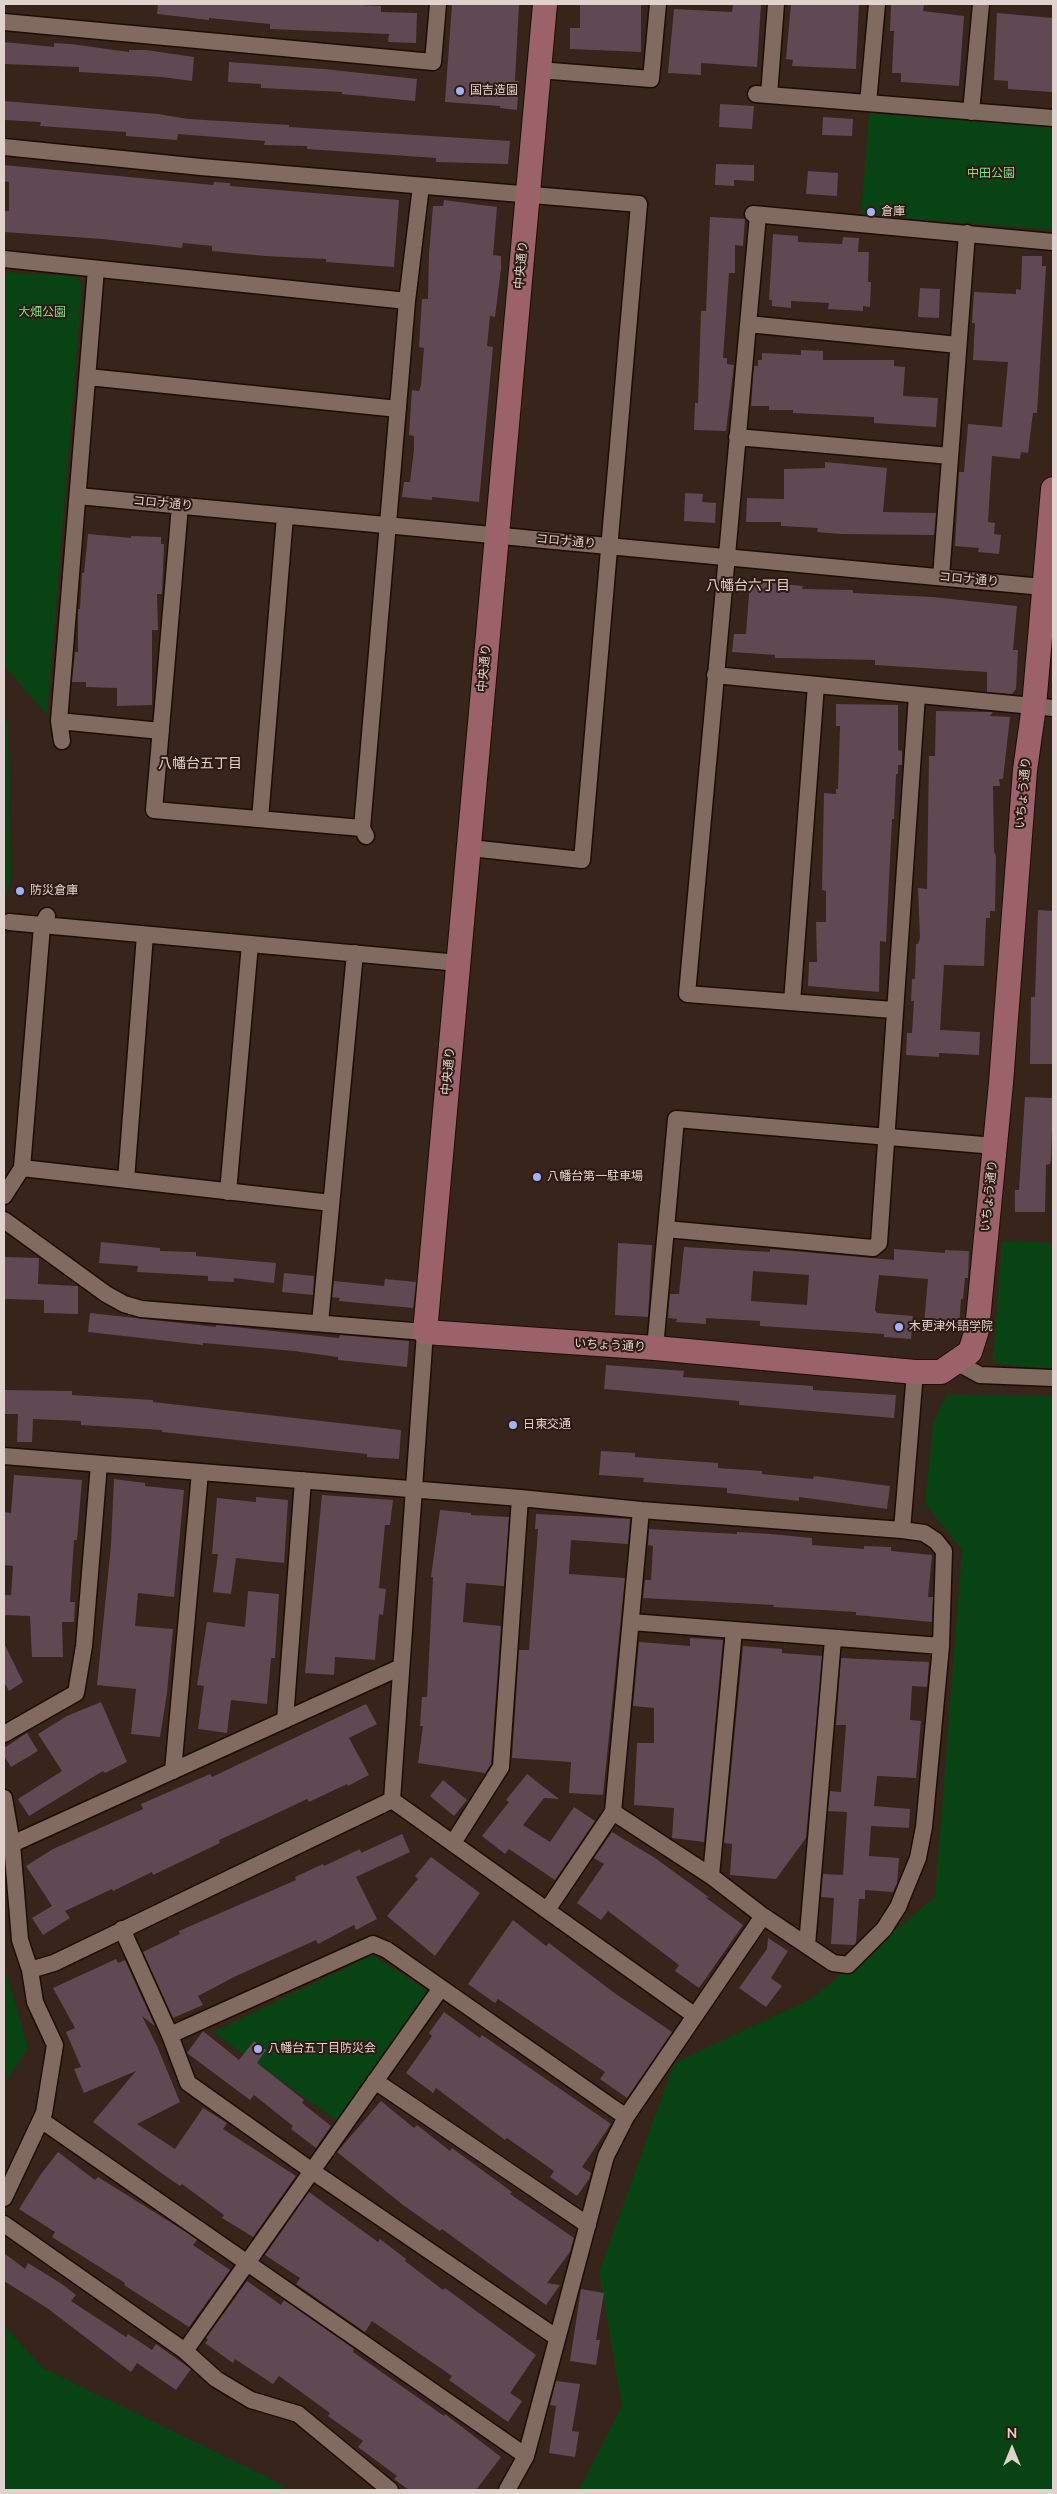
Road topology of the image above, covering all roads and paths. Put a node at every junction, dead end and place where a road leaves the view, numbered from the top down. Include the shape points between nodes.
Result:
1 (438, 4) edge
2 (545, 4) edge
3 (658, 4) edge
4 (776, 4) edge
5 (876, 4) edge
6 (981, 4) edge
7 (4, 22) edge
8 (539, 70) junction
9 (868, 103) junction
10 (971, 112) junction
11 (1053, 118) edge
12 (4, 147) edge
13 (421, 186) junction
14 (529, 194) junction
15 (967, 233) junction
16 (1053, 242) edge
17 (4, 259) edge
18 (96, 269) junction
19 (407, 301) junction
20 (748, 324) junction
21 (958, 345) junction
22 (88, 378) junction
23 (398, 409) junction
24 (737, 437) junction
25 (950, 456) junction
26 (1053, 489) edge
27 (78, 496) junction
28 (180, 506) junction
29 (285, 516) junction
30 (388, 526) junction
31 (497, 536) junction
32 (609, 546) junction
33 (726, 557) junction
34 (941, 577) junction
35 (1049, 587) edge
36 (715, 675) junction
37 (816, 685) junction
38 (917, 695) junction
39 (1043, 707) edge
40 (59, 721) junction
41 (161, 731) junction
42 (62, 741) dead end
43 (260, 820) junction
44 (470, 848) junction
45 (45, 921) junction
46 (9, 922) dead end
47 (145, 935) junction
48 (250, 944) junction
49 (355, 953) junction
50 (459, 963) junction
51 (792, 1002) junction
52 (893, 1010) junction
53 (886, 1138) junction
54 (995, 1146) junction
55 (22, 1168) junction
56 (126, 1180) junction
57 (228, 1192) junction
58 (4, 1196) edge
59 (331, 1203) junction
60 (4, 1220) edge
61 (666, 1228) junction
62 (320, 1323) junction
63 (425, 1332) junction
64 (655, 1348) junction
65 (956, 1362) junction
66 (915, 1372) junction
67 (1053, 1378) edge
68 (4, 1456) edge
69 (99, 1464) junction
70 (200, 1472) junction
71 (303, 1480) junction
72 (413, 1489) junction
73 (520, 1498) junction
74 (641, 1510) junction
75 (902, 1530) junction
76 (631, 1622) junction
77 (734, 1630) junction
78 (833, 1639) junction
79 (941, 1646) junction
80 (401, 1667) junction
81 (285, 1720) junction
82 (4, 1734) edge
83 (173, 1771) junction
84 (4, 1798) edge
85 (392, 1800) junction
86 (613, 1812) junction
87 (454, 1843) junction
88 (12, 1844) junction
89 (711, 1876) junction
90 (547, 1910) junction
91 (763, 1916) junction
92 (122, 1929) junction
93 (807, 1945) junction
94 (30, 1970) junction
95 (441, 1988) junction
96 (694, 2015) junction
97 (170, 2035) junction
98 (375, 2082) junction
99 (626, 2117) junction
100 (41, 2120) junction
101 (312, 2171) junction
102 (4, 2198) edge
103 (4, 2224) edge
104 (588, 2225) junction
105 (248, 2262) junction
106 (556, 2337) junction
107 (185, 2351) junction
108 (526, 2456) junction
109 (390, 2490) edge
110 (507, 2490) edge

1 - 7 street via 433,62
2 - 8 street, 中央通り
3 - 8 street via 651,79
4 - 9 street via 762,94
5 - 9 street
6 - 10 street
8 - 14 street, 中央通り
9 - 10 street
10 - 11 street
12 - 13 street
13 - 14 street
13 - 19 street
14 - 31 street, 中央通り
14 - 32 street via 639,204
15 - 16 street
15 - 20 street via 855,218 755,214
15 - 21 street
17 - 18 street
18 - 19 street
18 - 22 street
19 - 23 street
20 - 21 street
20 - 24 street
21 - 25 street
22 - 23 street
22 - 27 street
23 - 30 street
24 - 25 street
24 - 33 street
25 - 34 street
26 - 35 street, いちょう通り
27 - 28 street, コロナ通り
27 - 40 street
28 - 29 street, コロナ通り
28 - 41 street
29 - 30 street, コロナ通り
29 - 43 street
30 - 31 street, コロナ通り
30 - 43 street via 364,832
31 - 32 street, コロナ通り
31 - 44 street, 中央通り
32 - 33 street, コロナ通り
32 - 44 street via 582,860
33 - 34 street, コロナ通り
33 - 36 street
34 - 35 street, コロナ通り
35 - 39 street, いちょう通り
36 - 37 street
36 - 51 street via 687,994
37 - 38 street
37 - 51 street
38 - 39 street
38 - 52 street
39 - 54 street, いちょう通り via 1025,770
40 - 41 street
40 - 42 street
41 - 43 street via 154,810
44 - 50 street, 中央通り
45 - 46 street
45 - 47 street
45 - 55 street
47 - 48 street
47 - 56 street
48 - 49 street
48 - 57 street
49 - 50 street
49 - 59 street
50 - 63 street, 中央通り
51 - 52 street
52 - 53 street
53 - 54 street
53 - 61 street via 676,1119
53 - 61 street via 879,1243 873,1248
54 - 65 street, いちょう通り via 977,1330 970,1352
55 - 56 street
55 - 58 street
56 - 57 street
57 - 59 street
59 - 62 street
60 - 62 street via 124,1304 141,1309
61 - 64 street
62 - 63 street
63 - 64 street, いちょう通り
63 - 72 street
64 - 66 street, いちょう通り
65 - 66 street, いちょう通り via 941,1372
65 - 67 street via 980,1374
66 - 75 street
68 - 69 street
69 - 70 street
69 - 82 street via 84,1646 76,1693
70 - 71 street
70 - 83 street
71 - 72 street
71 - 81 street
72 - 73 street
72 - 80 street
73 - 74 street
73 - 87 street via 501,1767
74 - 75 street
74 - 76 street
75 - 79 street via 924,1533 944,1551
76 - 77 street
76 - 86 street
77 - 78 street
77 - 89 street
78 - 79 street
78 - 93 street
79 - 93 street via 924,1827 918,1858 898,1907 884,1929 848,1964 833,1963
80 - 81 street
80 - 85 street
81 - 83 street
83 - 88 street
84 - 88 street
85 - 87 street
85 - 92 street
86 - 89 street
86 - 90 street
87 - 90 street
88 - 94 street via 20,1940
89 - 91 street
90 - 96 street
91 - 93 street
91 - 96 street
92 - 94 street via 54,1963
92 - 97 street
94 - 100 street via 35,2002 55,2045
95 - 97 street via 387,1950 373,1944
95 - 98 street
95 - 99 street
96 - 99 street
97 - 101 street via 188,2083
98 - 101 street
98 - 104 street
99 - 104 street via 606,2156
100 - 102 street
100 - 105 street
101 - 105 street
101 - 106 street
103 - 107 street
104 - 106 street
105 - 107 street
105 - 108 street
106 - 108 street
107 - 109 street via 216,2379 251,2400 298,2414
108 - 110 street

